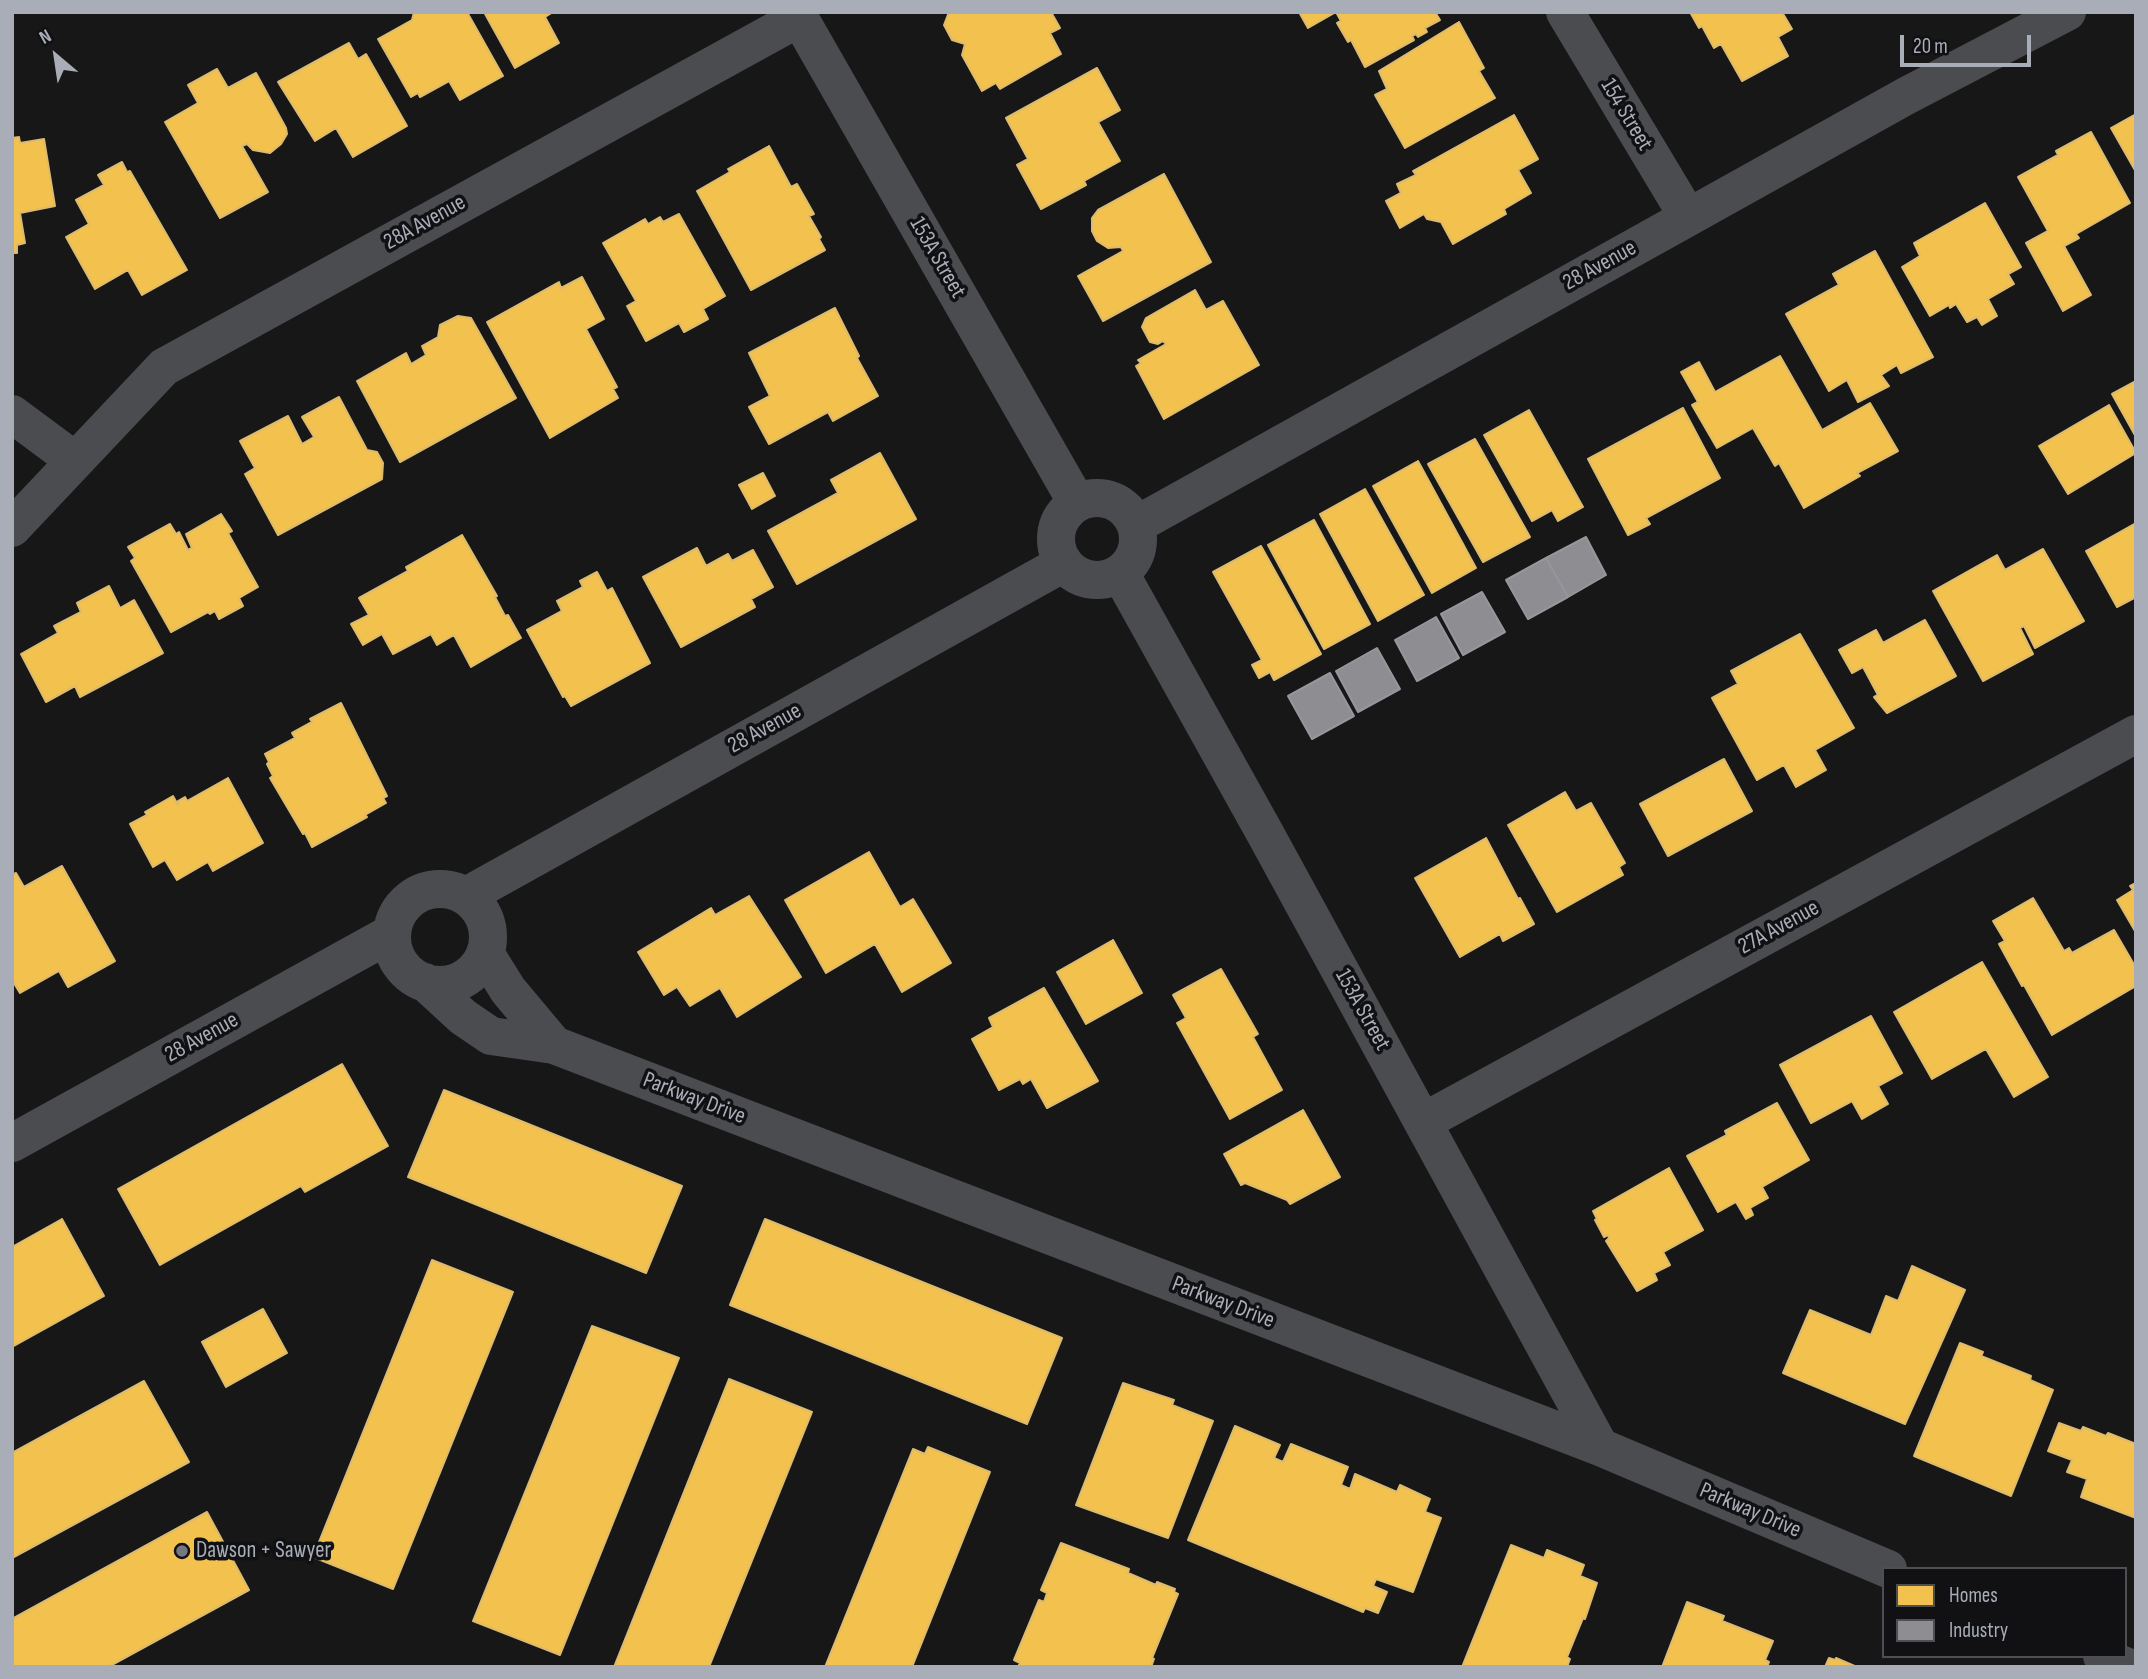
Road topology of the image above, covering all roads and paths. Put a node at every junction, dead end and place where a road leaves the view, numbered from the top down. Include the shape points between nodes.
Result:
1 (1565, 12) edge
2 (2067, 12) edge
3 (798, 15) edge
4 (1688, 217) junction
5 (12, 414) edge
6 (74, 460) junction
7 (1077, 503) junction
8 (1136, 525) junction
9 (12, 528) edge
10 (1064, 563) junction
11 (1120, 573) junction
12 (2136, 734) edge
13 (466, 896) junction
14 (392, 933) junction
15 (485, 953) junction
16 (425, 982) junction
17 (554, 1045) junction
18 (1423, 1122) junction
19 (12, 1143) edge
20 (1600, 1447) junction
21 (1883, 1567) edge
22 (2107, 1658) edge
23 (2127, 1667) edge

1 - 4 street, 154 Street
2 - 4 street, 28 Avenue
3 - 6 street, 28A Avenue via 164,366
3 - 7 street, 153A Street
4 - 8 street, 28 Avenue
5 - 6 street
6 - 9 street, 28A Avenue
7 - 8 street via 1112,501 1122,506
7 - 10 street via 1067,511 1056,535
8 - 11 street via 1136,552
10 - 11 street via 1094,580
10 - 13 street, 28 Avenue
11 - 18 street, 153A Street
12 - 18 street, 27A Avenue
13 - 14 street via 450,889 418,894 405,903
13 - 15 street via 485,921
14 - 16 street via 400,963
14 - 19 street, 28 Avenue
15 - 16 street via 472,971 454,983
15 - 17 street, Parkway Drive via 508,990
16 - 17 street, Parkway Drive via 491,1036
17 - 20 street, Parkway Drive
18 - 20 street, 153A Street
20 - 21 street, Parkway Drive
22 - 23 street

